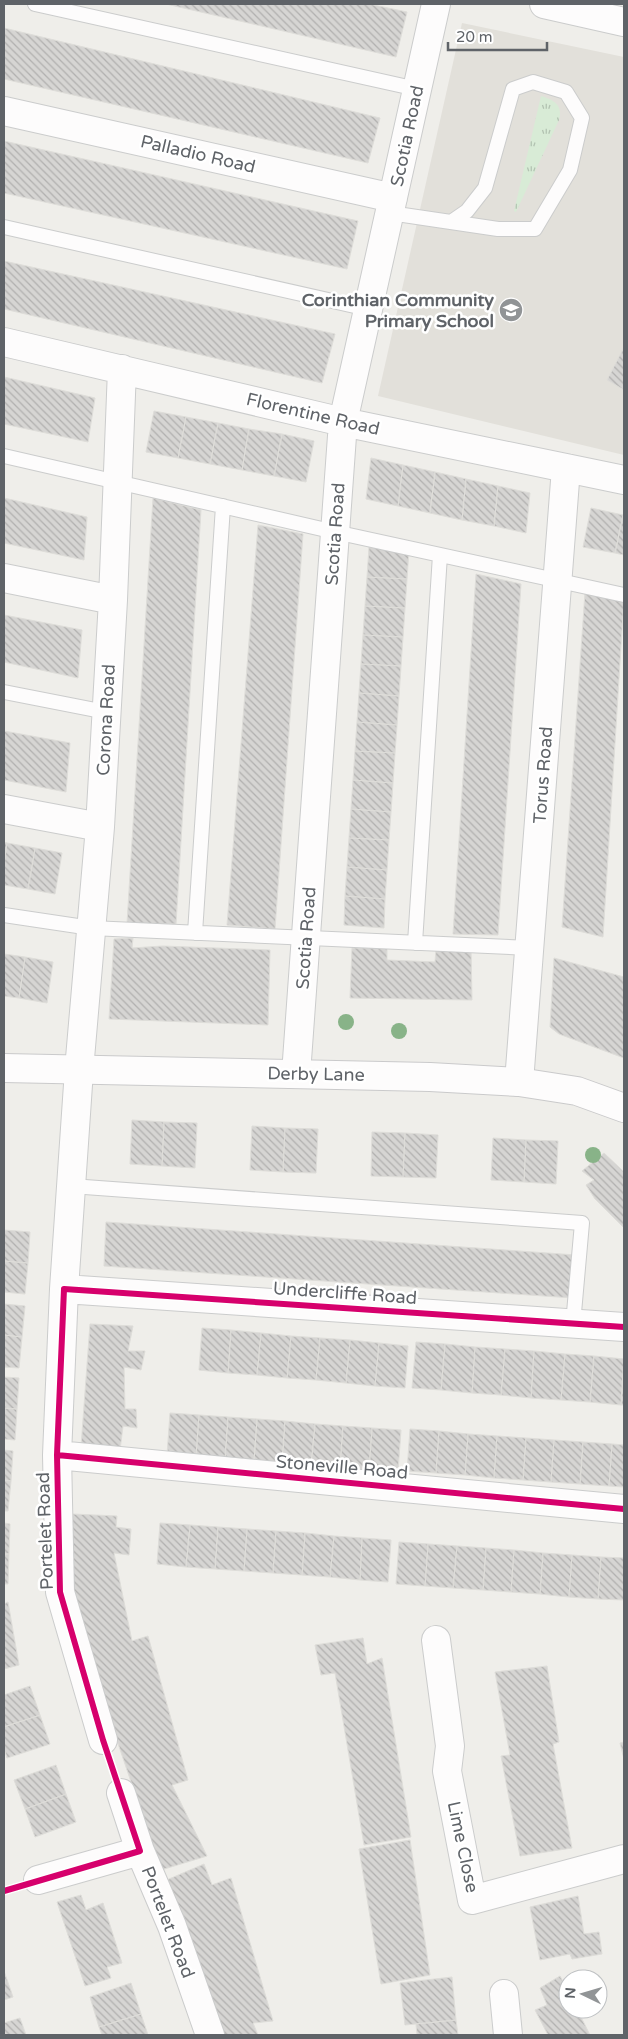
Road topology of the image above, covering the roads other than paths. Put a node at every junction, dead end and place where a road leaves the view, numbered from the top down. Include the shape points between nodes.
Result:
1 (35, 4) edge
2 (436, 4) edge
3 (544, 4) edge
4 (624, 22) edge
5 (417, 89) junction
6 (4, 110) edge
7 (391, 205) junction
8 (451, 222) junction
9 (4, 227) edge
10 (368, 309) junction
11 (4, 342) edge
12 (122, 369) junction
13 (343, 422) junction
14 (4, 456) edge
15 (566, 468) junction
16 (624, 480) edge
17 (118, 481) junction
18 (223, 506) junction
19 (335, 532) junction
20 (440, 555) junction
21 (4, 578) edge
22 (558, 581) junction
23 (624, 594) edge
24 (113, 600) junction
25 (4, 692) edge
26 (106, 712) junction
27 (4, 808) edge
28 (100, 827) junction
29 (4, 915) edge
30 (91, 928) junction
31 (195, 933) junction
32 (306, 938) junction
33 (415, 943) junction
34 (530, 948) junction
35 (4, 1068) edge
36 (79, 1070) junction
37 (296, 1074) junction
38 (519, 1082) junction
39 (624, 1108) edge
40 (71, 1186) junction
41 (64, 1289) junction
42 (573, 1324) junction
43 (624, 1327) edge
44 (57, 1455) junction
45 (624, 1509) edge
46 (436, 1640) dead end
47 (103, 1740) dead end
48 (121, 1793) dead end
49 (140, 1850) junction
50 (624, 1859) edge
51 (38, 1880) dead end
52 (504, 1994) dead end
53 (210, 2035) edge
54 (508, 2035) edge

1 - 5 lane
2 - 5 street, Scotia Road
3 - 4 street
5 - 7 street, Scotia Road
6 - 7 street, Palladio Road
7 - 8 lane
7 - 10 street, Scotia Road
8 - 8 lane via 466,211 485,188 513,89 533,82 566,92 582,118 570,170 535,229 498,229
9 - 10 lane
10 - 13 street, Scotia Road
11 - 12 street, Florentine Road
12 - 13 street, Florentine Road
12 - 17 street, Corona Road
13 - 15 street, Florentine Road
13 - 19 street, Scotia Road
14 - 17 lane
15 - 16 street, Florentine Road
15 - 22 street, Torus Road
17 - 18 lane
17 - 24 street, Corona Road
18 - 19 lane
18 - 31 lane
19 - 20 lane
19 - 32 street, Scotia Road
20 - 22 lane
20 - 33 lane
21 - 24 street
22 - 23 lane
22 - 34 street, Torus Road
24 - 26 street, Corona Road
25 - 26 lane
26 - 28 street, Corona Road
27 - 28 street
28 - 30 street, Corona Road
29 - 30 lane
30 - 31 lane
30 - 36 street, Corona Road
31 - 32 lane
32 - 33 lane
32 - 37 street, Scotia Road
33 - 34 lane
34 - 38 street, Torus Road
35 - 36 street, Derby Lane
36 - 37 street, Derby Lane
36 - 40 street, Portelet Road
37 - 38 street, Derby Lane
38 - 39 street, Derby Lane via 577,1091
40 - 41 street, Portelet Road
40 - 42 lane via 582,1223
41 - 42 street, Undercliffe Road
41 - 44 street, Portelet Road
42 - 43 street, Undercliffe Road
44 - 45 street, Stoneville Road
44 - 47 street, Portelet Road via 60,1592
46 - 50 street, Lime Close via 450,1746 447,1771 472,1900
48 - 49 street, Portelet Road
49 - 51 street
49 - 53 street, Portelet Road via 172,1926
52 - 54 street

